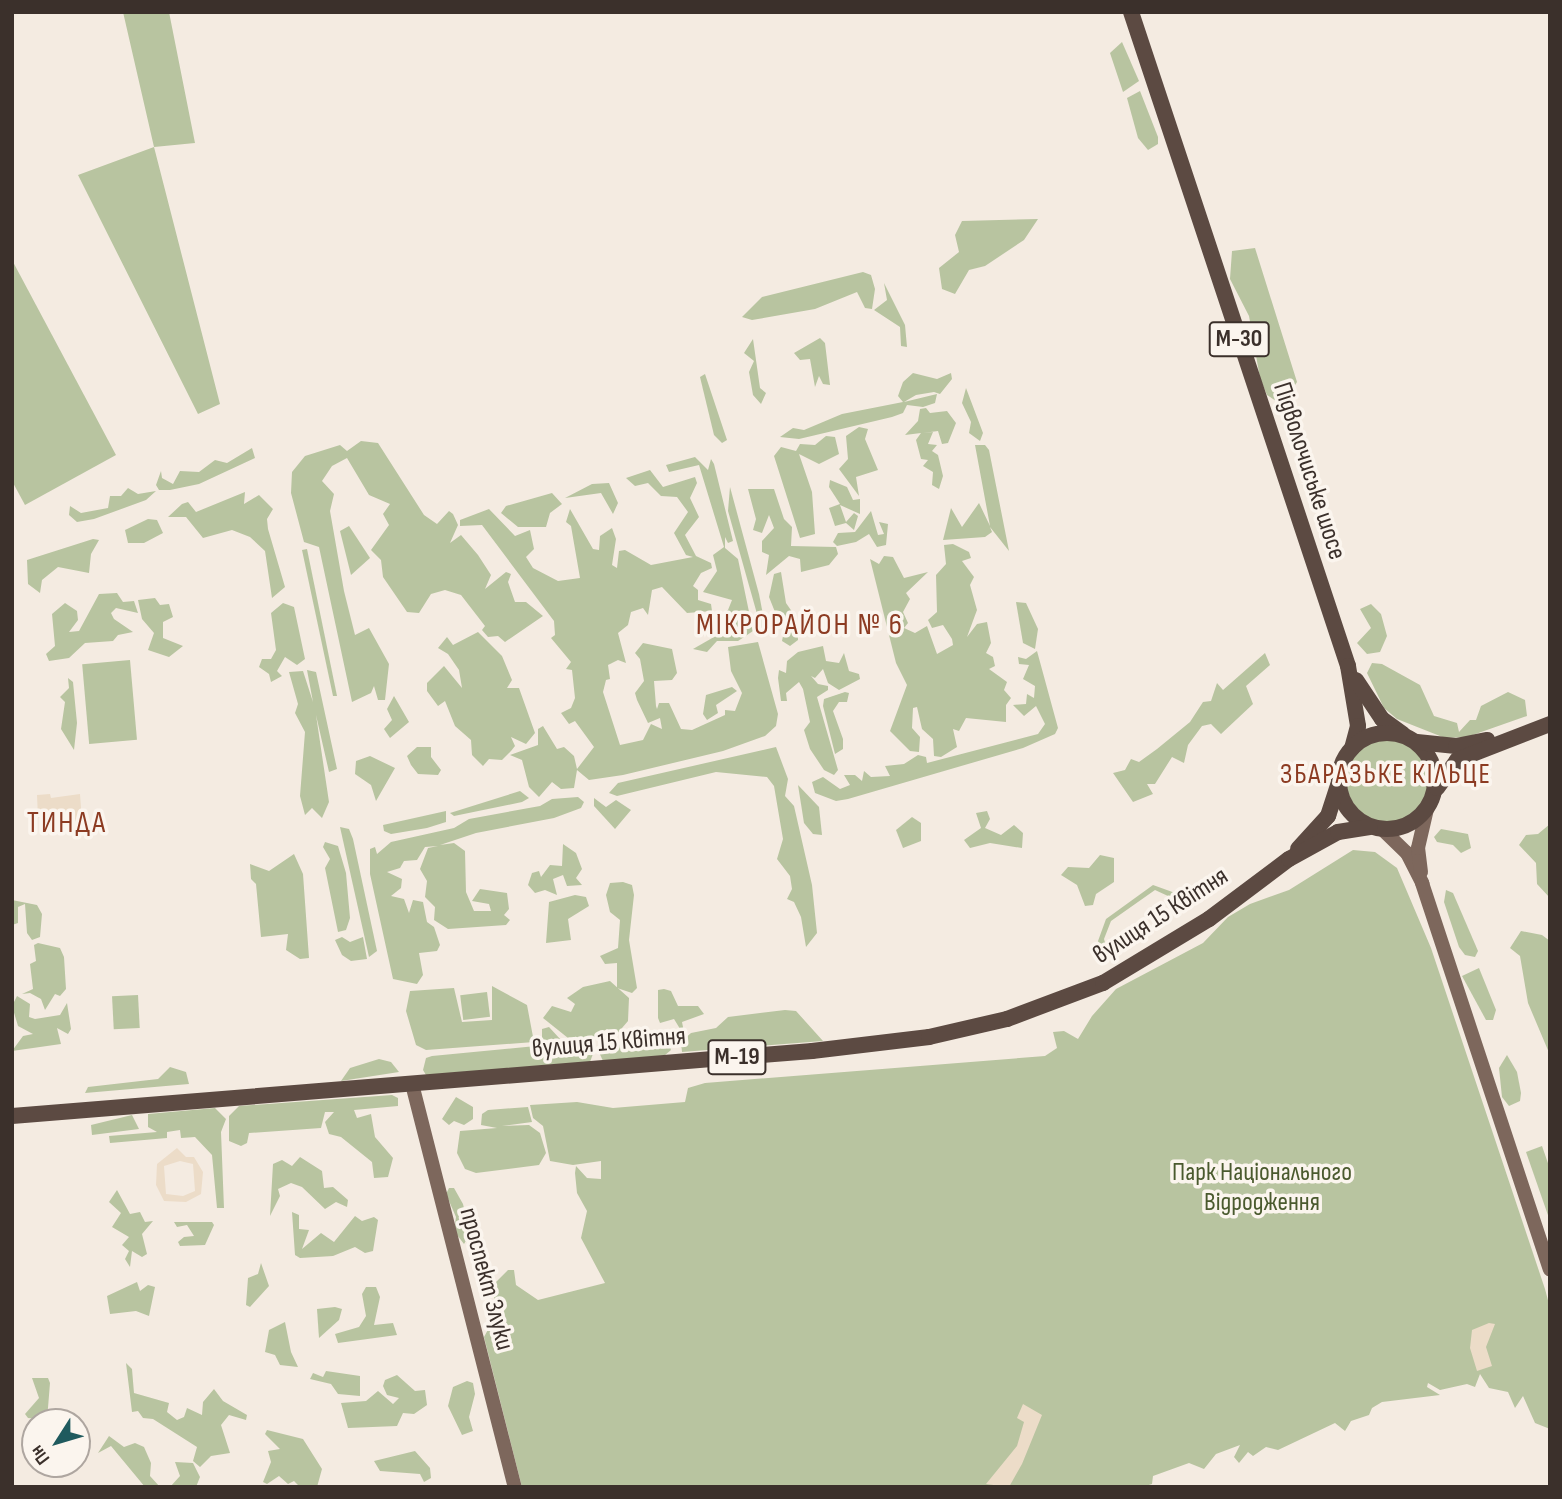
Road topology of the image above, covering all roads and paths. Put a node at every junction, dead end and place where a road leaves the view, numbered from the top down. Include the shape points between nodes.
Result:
1 (1131, 12) edge
2 (1348, 666) junction
3 (1550, 724) edge
4 (1520, 733) junction
5 (1411, 739) junction
6 (1352, 748) junction
7 (1339, 783) junction
8 (1435, 793) junction
9 (1427, 810) junction
10 (1377, 828) junction
11 (1289, 859) junction
12 (1422, 883) junction
13 (412, 1084) junction
14 (12, 1116) edge
15 (1550, 1269) edge
16 (515, 1487) edge

1 - 2 highway, Підволочиське шосе / М-30
2 - 5 highway, Підволочиське шосе / М-30 via 1382,719
2 - 6 highway, Підволочиське шосе / М-30 via 1358,726
3 - 4 highway
4 - 5 highway via 1456,746
4 - 8 highway via 1457,760
5 - 6 highway via 1376,733
5 - 8 highway via 1434,765
6 - 7 highway, М-19 via 1342,764
7 - 10 highway via 1345,805
7 - 11 highway, вулиця 15 Квітня / М-19 via 1328,816
8 - 9 highway
9 - 10 highway, М-19 via 1400,828
9 - 12 main road via 1418,848
10 - 11 highway, вулиця 15 Квітня / М-19 via 1338,832
10 - 12 main road via 1406,853
11 - 13 highway, вулиця 15 Квітня / М-19 via 1209,919 1128,971 1007,1019 929,1037 860,1046
12 - 15 main road
13 - 14 highway, вулиця 15 Квітня / М-19
13 - 16 main road, проспект Злуки

